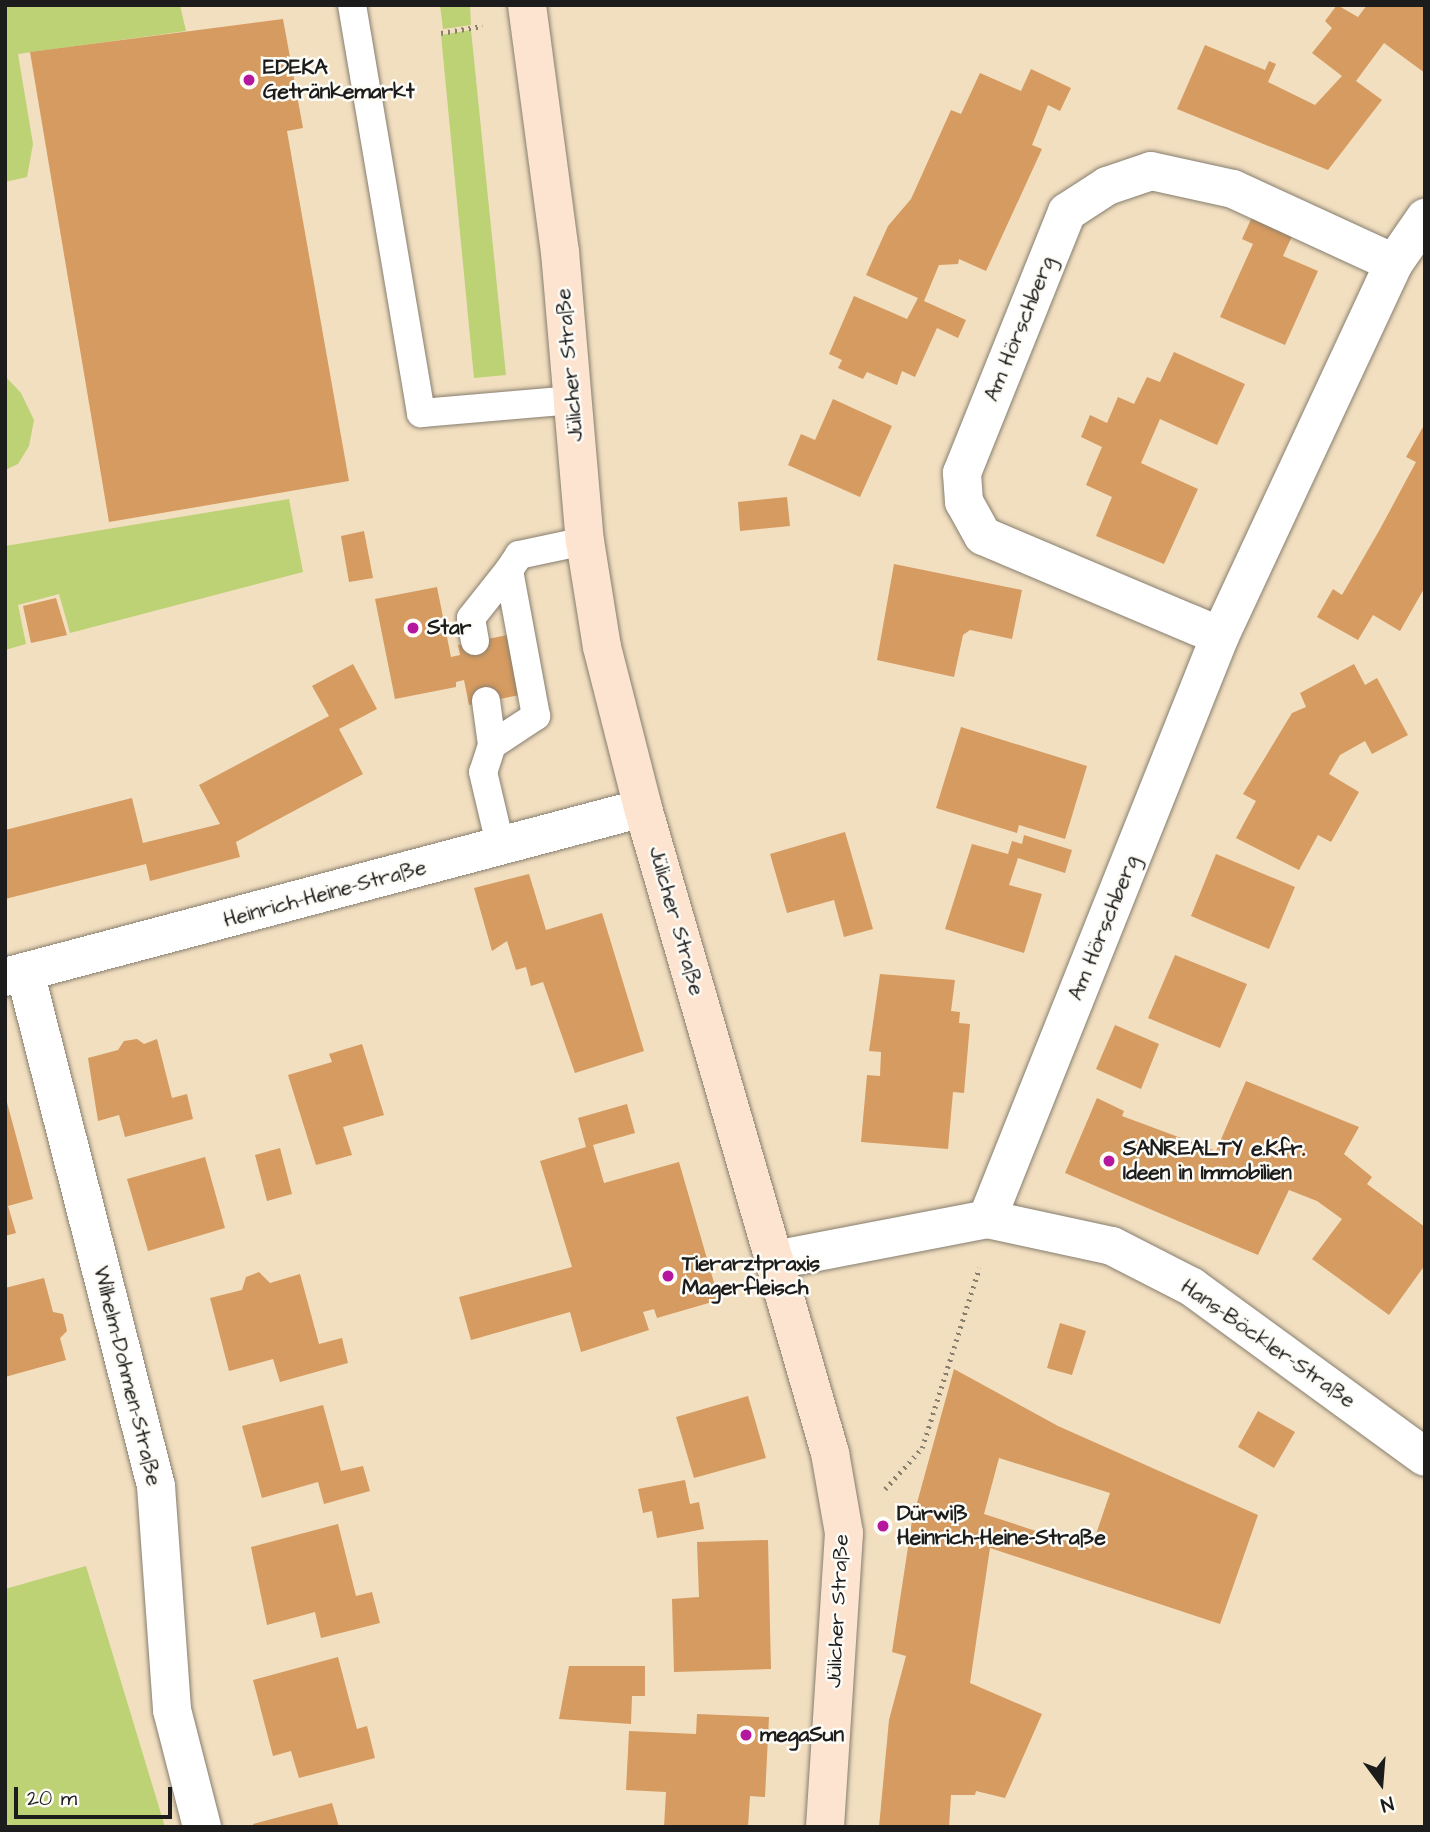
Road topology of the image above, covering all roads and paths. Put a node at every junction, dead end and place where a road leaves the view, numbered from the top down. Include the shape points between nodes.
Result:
1 (352, 5) edge
2 (527, 5) edge
3 (1425, 218) edge
4 (1394, 263) junction
5 (573, 400) junction
6 (585, 541) junction
7 (509, 570) junction
8 (1220, 636) junction
9 (475, 641) dead end
10 (486, 702) dead end
11 (492, 745) junction
12 (643, 808) junction
13 (501, 848) junction
14 (15, 974) edge
15 (987, 1219) junction
16 (775, 1260) junction
17 (1425, 1457) edge
18 (845, 1533) junction
19 (202, 1827) edge
20 (825, 1827) edge

1 - 5 lane via 421,413
2 - 5 street, Jülicher Straße via 560,253
3 - 4 street, Am Hörschberg
4 - 8 street, Am Hörschberg
4 - 8 street, Am Hörschberg via 1233,189 1152,171 1107,186 1067,212 962,473 964,502 983,536
5 - 6 street, Jülicher Straße
6 - 7 lane via 519,555
6 - 12 street, Jülicher Straße via 602,647
7 - 9 lane via 471,618
7 - 11 lane via 536,716
8 - 15 street, Am Hörschberg
10 - 11 lane
11 - 13 lane via 483,772
12 - 13 street, Heinrich-Heine-Straße
12 - 16 street, Jülicher Straße
13 - 14 street, Heinrich-Heine-Straße
14 - 19 street, Wilhelm-Dohmen-Straße via 156,1486 172,1710
15 - 16 street, Hans-Böckler-Straße
15 - 17 street, Hans-Böckler-Straße via 1112,1246 1192,1287
15 - 18 path via 986,1245 922,1448
16 - 18 street, Jülicher Straße via 830,1453
18 - 20 street, Jülicher Straße

